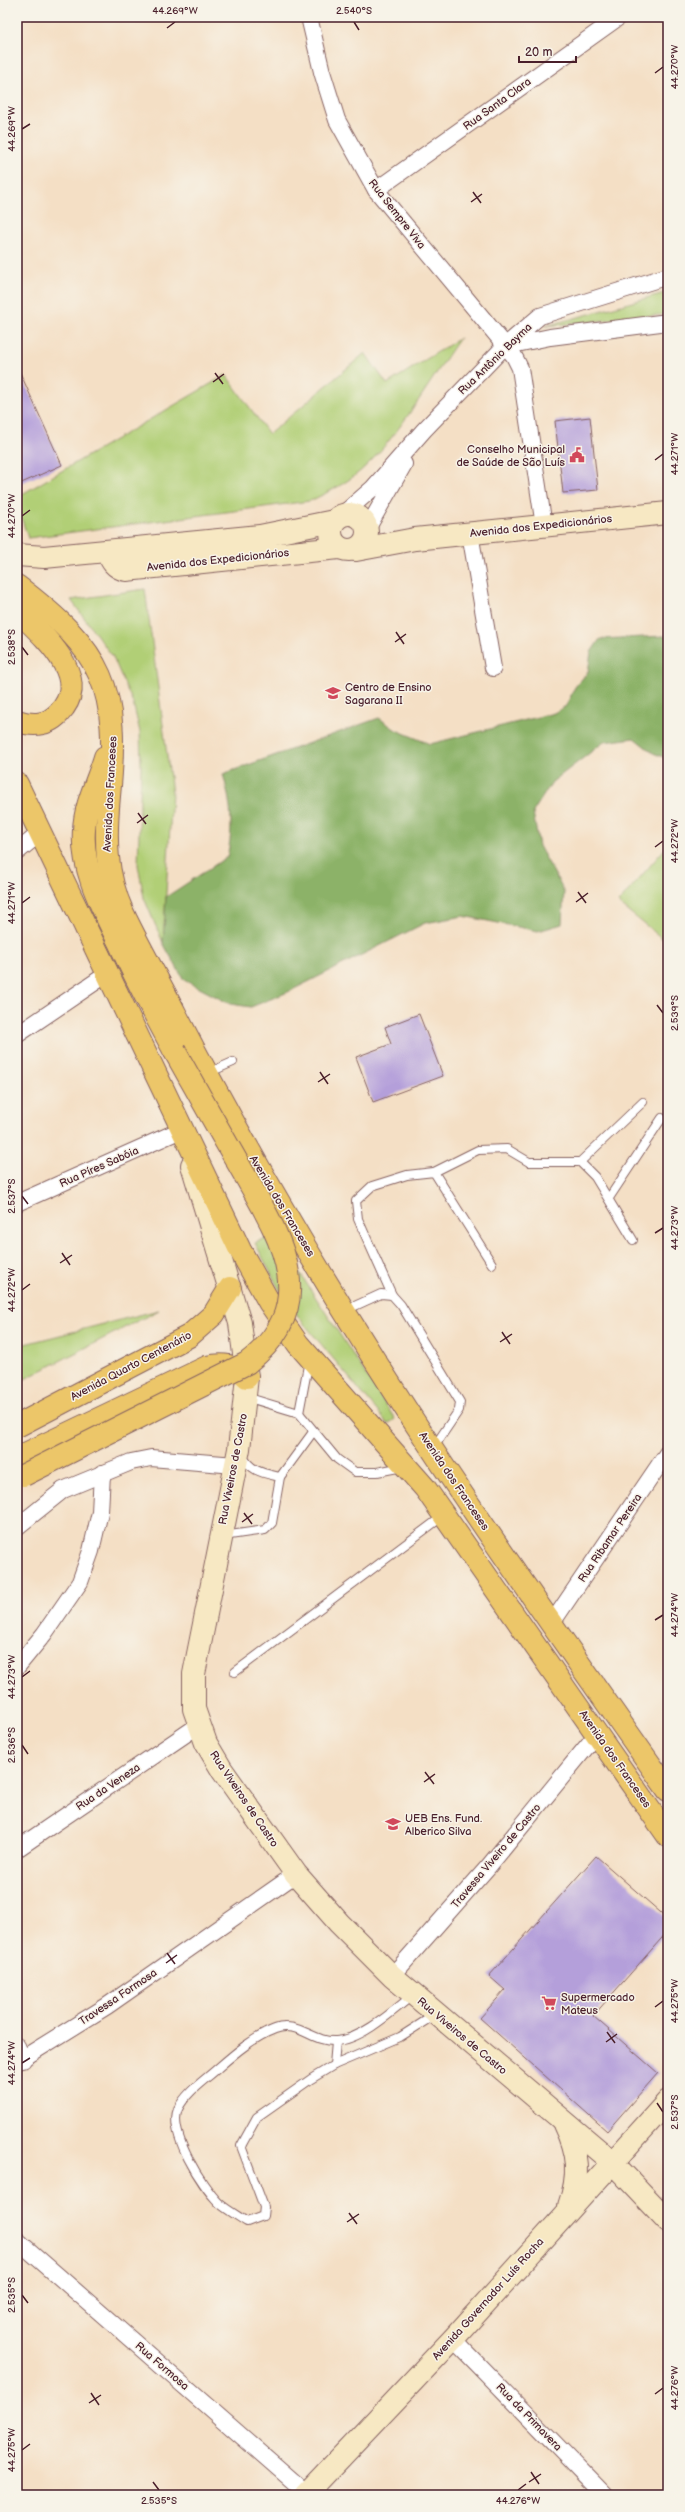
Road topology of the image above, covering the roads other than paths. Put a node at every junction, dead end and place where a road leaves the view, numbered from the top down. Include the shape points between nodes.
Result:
1 (309, 17) edge
2 (618, 17) edge
3 (376, 190) junction
4 (668, 276) edge
5 (668, 322) edge
6 (505, 346) junction
7 (424, 430) junction
8 (668, 512) edge
9 (338, 518) junction
10 (544, 526) junction
11 (367, 529) junction
12 (470, 533) junction
13 (415, 539) junction
14 (347, 549) junction
15 (106, 550) junction
16 (17, 556) edge
17 (17, 586) edge
18 (17, 610) edge
19 (493, 668) dead end
20 (112, 716) junction
21 (17, 721) edge
22 (17, 784) edge
23 (40, 833) junction
24 (17, 852) edge
25 (107, 974) junction
26 (17, 1034) edge
27 (232, 1062) dead end
28 (206, 1074) junction
29 (643, 1102) dead end
30 (662, 1118) dead end
31 (181, 1130) junction
32 (580, 1162) junction
33 (434, 1172) junction
34 (609, 1198) junction
35 (17, 1203) edge
36 (633, 1240) dead end
37 (492, 1264) dead end
38 (230, 1288) junction
39 (392, 1295) junction
40 (345, 1310) junction
41 (310, 1357) junction
42 (246, 1387) junction
43 (299, 1413) junction
44 (17, 1426) edge
45 (313, 1432) junction
46 (432, 1450) junction
47 (668, 1452) edge
48 (237, 1457) junction
49 (407, 1466) junction
50 (19, 1470) edge
51 (102, 1473) junction
52 (280, 1477) junction
53 (445, 1515) junction
54 (17, 1527) edge
55 (221, 1536) junction
56 (552, 1623) junction
57 (17, 1667) edge
58 (235, 1672) dead end
59 (199, 1725) junction
60 (597, 1734) junction
61 (667, 1786) edge
62 (668, 1836) edge
63 (17, 1849) edge
64 (296, 1874) junction
65 (392, 1976) junction
66 (413, 1994) junction
67 (436, 2014) junction
68 (336, 2042) junction
69 (19, 2056) edge
70 (334, 2065) junction
71 (668, 2101) edge
72 (563, 2121) junction
73 (611, 2161) junction
74 (568, 2210) junction
75 (668, 2221) edge
76 (17, 2240) edge
77 (453, 2339) junction
78 (307, 2494) edge
79 (606, 2495) edge

1 - 3 street, Rua Sempre Viva via 322,72 338,120
2 - 3 street, Rua Santa Clara
3 - 6 street, Rua Sempre Viva
4 - 6 street, Rua Antônio Bayma via 540,316
5 - 6 street via 550,337
6 - 7 street, Rua Antônio Bayma
6 - 10 street, Rua Sempre Viva via 520,368
7 - 9 street, Rua Antônio Bayma via 373,488
7 - 11 street, Rua Antônio Bayma
8 - 10 main road, Avenida dos Expedicionários
9 - 11 main road, Avenida dos Expedicionários via 356,516 362,519
9 - 14 main road via 331,526 331,538
9 - 15 main road, Avenida dos Expedicionários via 260,536
10 - 12 main road, Avenida dos Expedicionários
11 - 13 main road, Avenida dos Expedicionários via 378,536
11 - 14 main road via 364,542
12 - 13 main road, Avenida dos Expedicionários
12 - 19 street
13 - 14 main road, Avenida dos Expedicionários
14 - 15 main road, Avenida dos Expedicionários via 126,570 118,569 113,564
15 - 16 main road, Avenida dos Expedicionários
17 - 20 main road, Avenida dos Franceses via 57,617 81,643 100,677
18 - 21 main road via 58,652 67,670 71,689 64,709 56,717 37,725
20 - 28 main road, Avenida dos Franceses via 113,761 106,835 110,877 124,914
20 - 50 main road, bridge via 106,755 85,818 84,842 88,868 99,900 174,1050 276,1231 288,1266 287,1311 271,1341 246,1364
22 - 23 main road, Avenida dos Franceses
23 - 24 street
23 - 25 main road, Avenida dos Franceses
25 - 26 street
25 - 31 main road, Avenida dos Franceses
27 - 28 lane
28 - 40 main road, Avenida dos Franceses
29 - 32 lane
30 - 34 lane
31 - 35 street, Rua Píres Sabóia
31 - 38 main road, Rua Viveiros de Castro
31 - 41 main road, Avenida dos Franceses via 256,1280 284,1324
32 - 33 lane via 529,1162 506,1149 478,1150
32 - 34 lane via 595,1177
33 - 37 lane
33 - 39 lane via 407,1175 372,1186 356,1202 358,1219
34 - 36 lane
38 - 42 main road, Rua Viveiros de Castro via 243,1342
38 - 44 main road, Avenida Quarto Centenário via 214,1314 189,1336
39 - 40 lane via 381,1294
39 - 46 lane via 401,1305 460,1402 459,1410
40 - 46 main road, Avenida dos Franceses
41 - 43 lane
41 - 49 main road, Avenida dos Franceses
42 - 43 lane
42 - 48 main road, Rua Viveiros de Castro
42 - 50 main road via 237,1368 207,1367
43 - 45 lane
45 - 49 lane via 336,1459 355,1472 377,1472
45 - 52 lane
46 - 56 main road, Avenida dos Franceses
47 - 56 street, Rua Ribamar Pereira
48 - 51 street via 151,1458
48 - 52 lane via 256,1472
48 - 55 main road, Rua Viveiros de Castro
49 - 53 main road, Avenida dos Franceses
51 - 54 street via 63,1490
51 - 57 street via 100,1512 91,1552 80,1582 44,1634
52 - 55 lane via 272,1523 265,1530
53 - 58 lane
53 - 60 main road, Avenida dos Franceses
55 - 59 main road, Rua Viveiros de Castro via 194,1674 193,1693
56 - 61 main road, Avenida dos Franceses
59 - 63 street, Rua da Veneza
59 - 64 main road, Rua Viveiros de Castro via 222,1770
60 - 62 main road, Avenida dos Franceses
60 - 65 street, Travessa Viveiro de Castro via 488,1866
64 - 65 main road, Rua Viveiros de Castro via 339,1923
64 - 69 street, Travessa Formosa via 107,2006
65 - 66 main road, Rua Viveiros de Castro
66 - 67 main road, Rua Viveiros de Castro
66 - 68 lane via 384,2019 352,2037
67 - 70 lane via 400,2037
67 - 72 main road, Rua Viveiros de Castro
68 - 70 lane
68 - 70 lane via 284,2026 274,2029 238,2051 188,2095 178,2110 178,2127 188,2158 199,2178 220,2203 247,2222 263,2216 264,2207 241,2146 248,2130 257,2117
71 - 73 main road, Avenida Governador Luís Rocha
72 - 73 main road, Rua Viveiros de Castro
72 - 74 main road via 576,2152 578,2164 574,2192
73 - 74 main road, Avenida Governador Luís Rocha
73 - 75 main road, Rua Viveiros de Castro
74 - 77 main road, Avenida Governador Luís Rocha
76 - 78 street, Rua Formosa
77 - 78 main road, Avenida Governador Luís Rocha
77 - 79 street, Rua da Primavera

